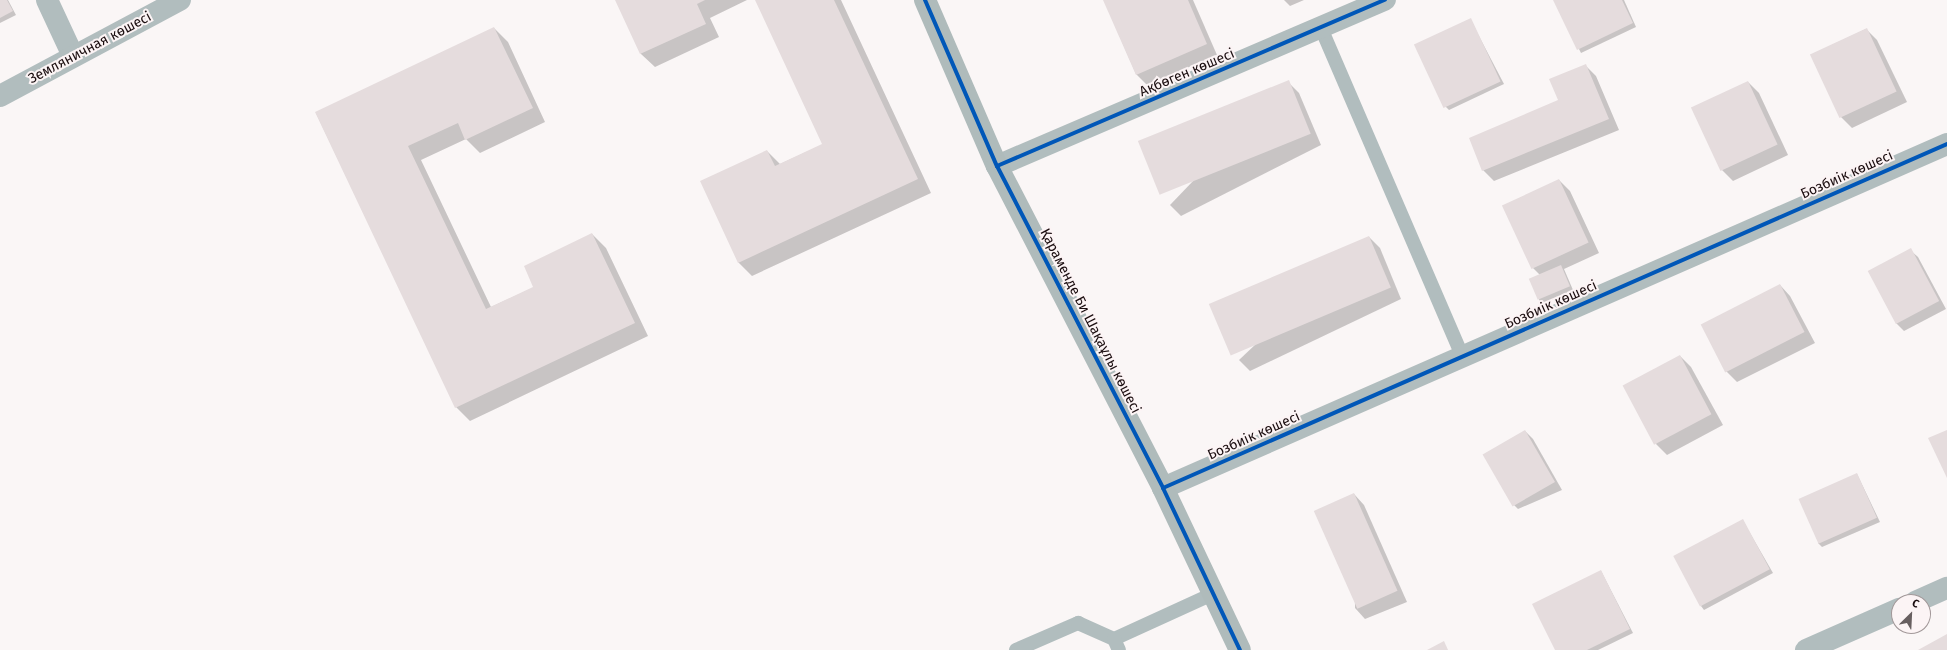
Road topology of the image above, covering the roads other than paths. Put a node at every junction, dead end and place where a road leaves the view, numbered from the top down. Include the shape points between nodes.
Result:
1 (46, 0) edge
2 (180, 0) edge
3 (925, 0) edge
4 (1385, 0) edge
5 (1321, 28) junction
6 (73, 56) junction
7 (0, 96) edge
8 (1947, 144) edge
9 (997, 166) junction
10 (1462, 356) junction
11 (1163, 488) junction
12 (1947, 588) edge
13 (1215, 593) junction
14 (1931, 595) edge
15 (1891, 613) edge
16 (1116, 645) edge
17 (1016, 650) edge
18 (1240, 650) edge
19 (1806, 650) edge

1 - 6 street
2 - 6 street, Земляничная көшесі
3 - 9 street, Қараменде Би Шақаұлы көшесі
4 - 5 street, Ақбөген көшесі
5 - 9 street, Ақбөген көшесі
5 - 10 lane
6 - 7 street, Земляничная көшесі
8 - 10 street, Бозбиік көшесі
9 - 11 street, Қараменде Би Шақаұлы көшесі
10 - 11 street, Бозбиік көшесі
11 - 13 street, Қараменде Би Шақаұлы көшесі
12 - 14 street
13 - 16 lane
13 - 18 street, Қараменде Би Шақаұлы көшесі
15 - 19 street
16 - 17 lane via 1078,623

